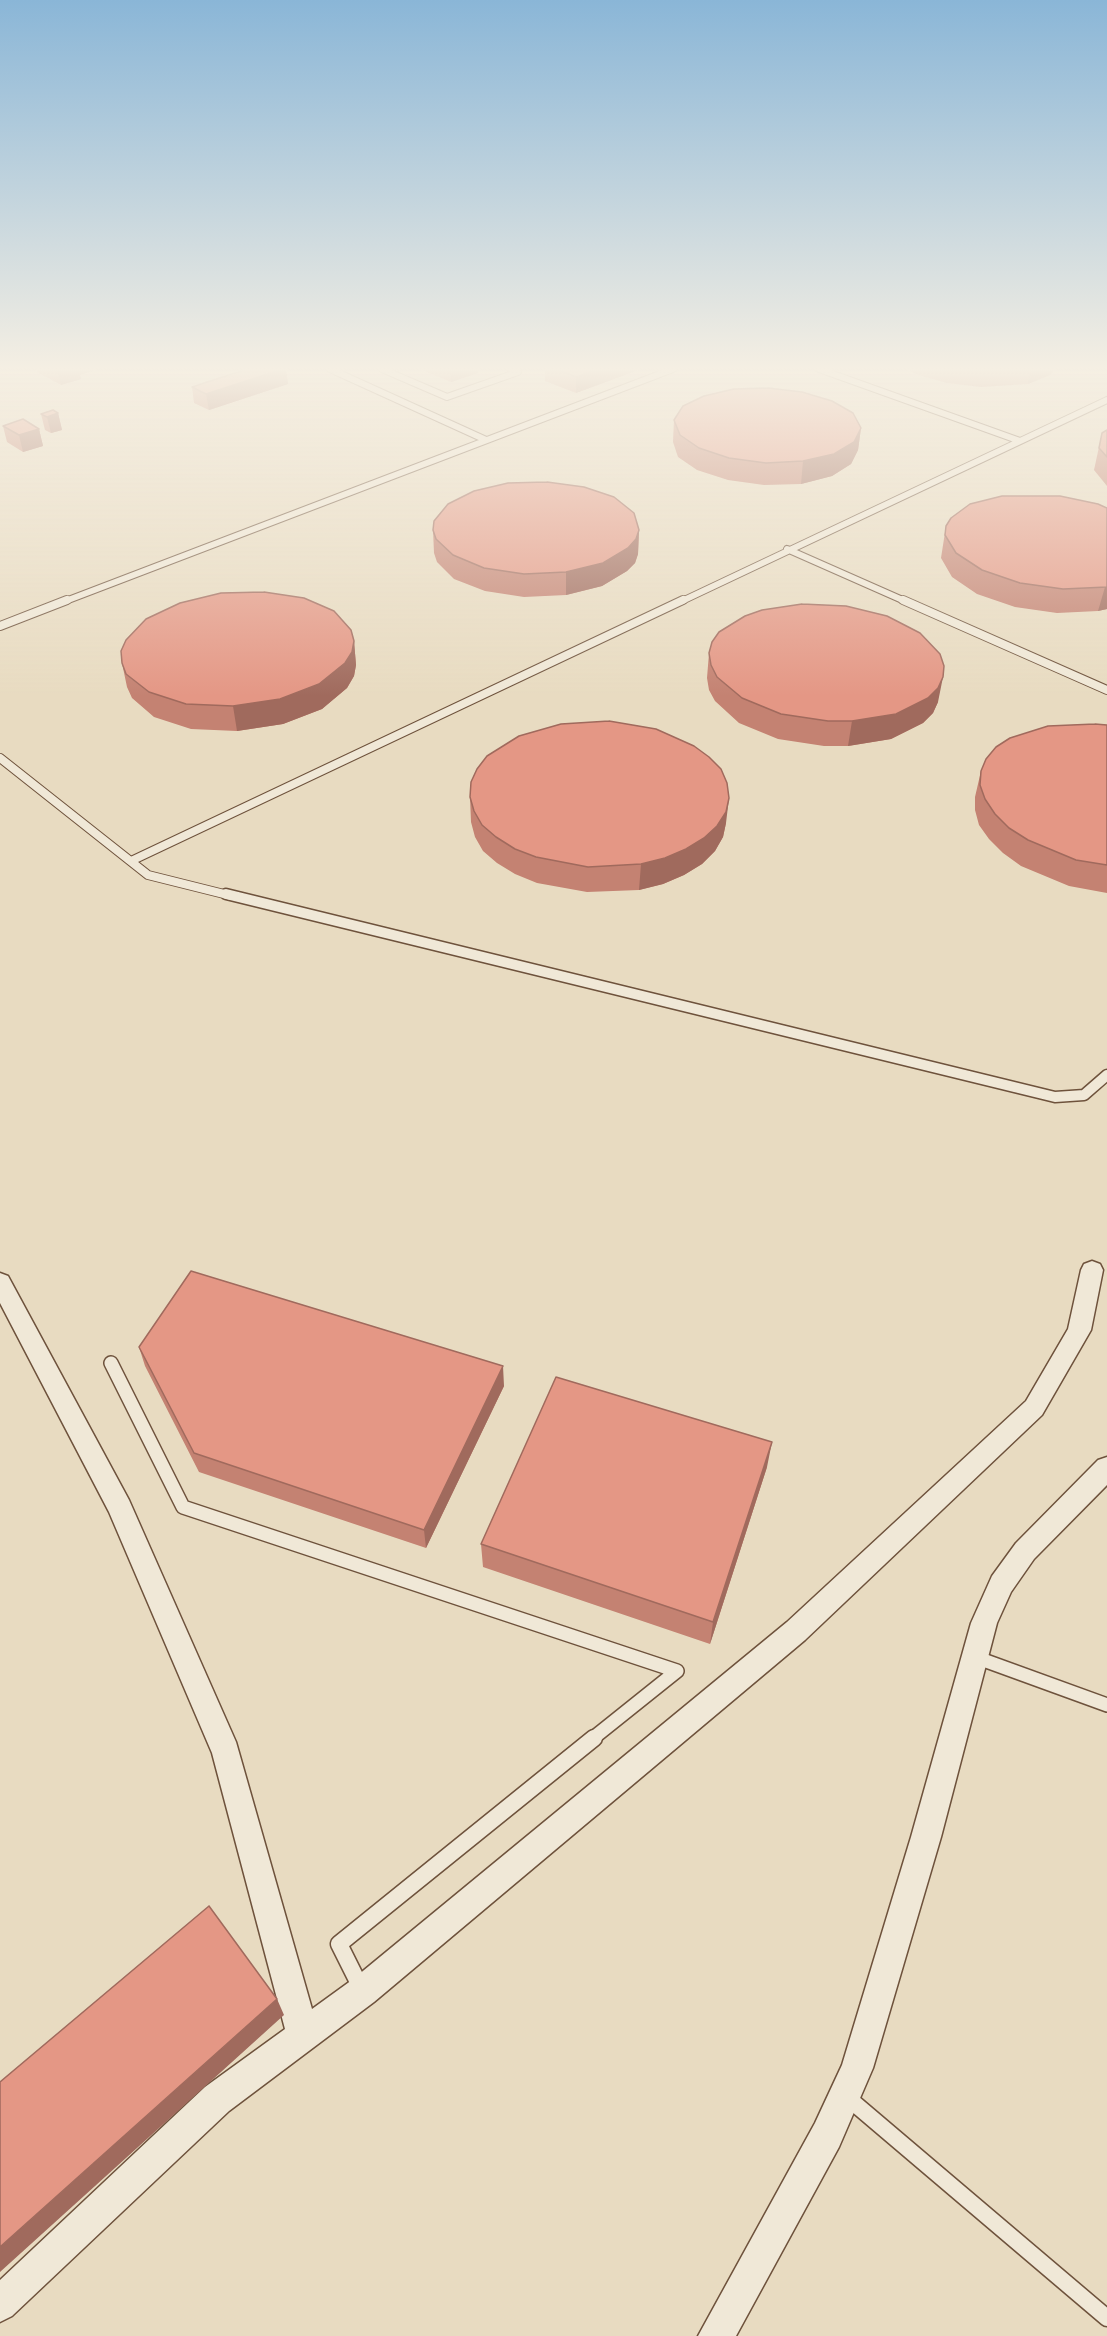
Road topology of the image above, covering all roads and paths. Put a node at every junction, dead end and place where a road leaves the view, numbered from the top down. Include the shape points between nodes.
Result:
1 (387, 478) edge
2 (940, 478) edge
3 (787, 549) junction
4 (0, 626) edge
5 (1107, 690) edge
6 (0, 758) edge
7 (131, 861) junction
8 (1107, 1075) edge
9 (1092, 1270) dead end
10 (0, 1282) edge
11 (111, 1363) dead end
12 (1107, 1468) edge
13 (975, 1657) junction
14 (1107, 1705) edge
15 (363, 1991) junction
16 (303, 2035) junction
17 (845, 2096) junction
18 (0, 2304) edge
19 (1107, 2318) edge
20 (716, 2336) edge

1 - 4 lane
2 - 3 lane
3 - 5 lane
3 - 7 lane
6 - 7 lane
7 - 8 lane via 148,875 1055,1097 1084,1095
9 - 15 street via 1079,1330 1034,1408 796,1631
10 - 16 street via 120,1508 226,1752
11 - 15 lane via 183,1507 677,1671 339,1944
12 - 13 street via 1025,1551 1001,1584
13 - 14 lane
13 - 17 street via 926,1837 857,2068
15 - 16 street
16 - 18 street via 217,2099
17 - 19 lane
17 - 20 street

